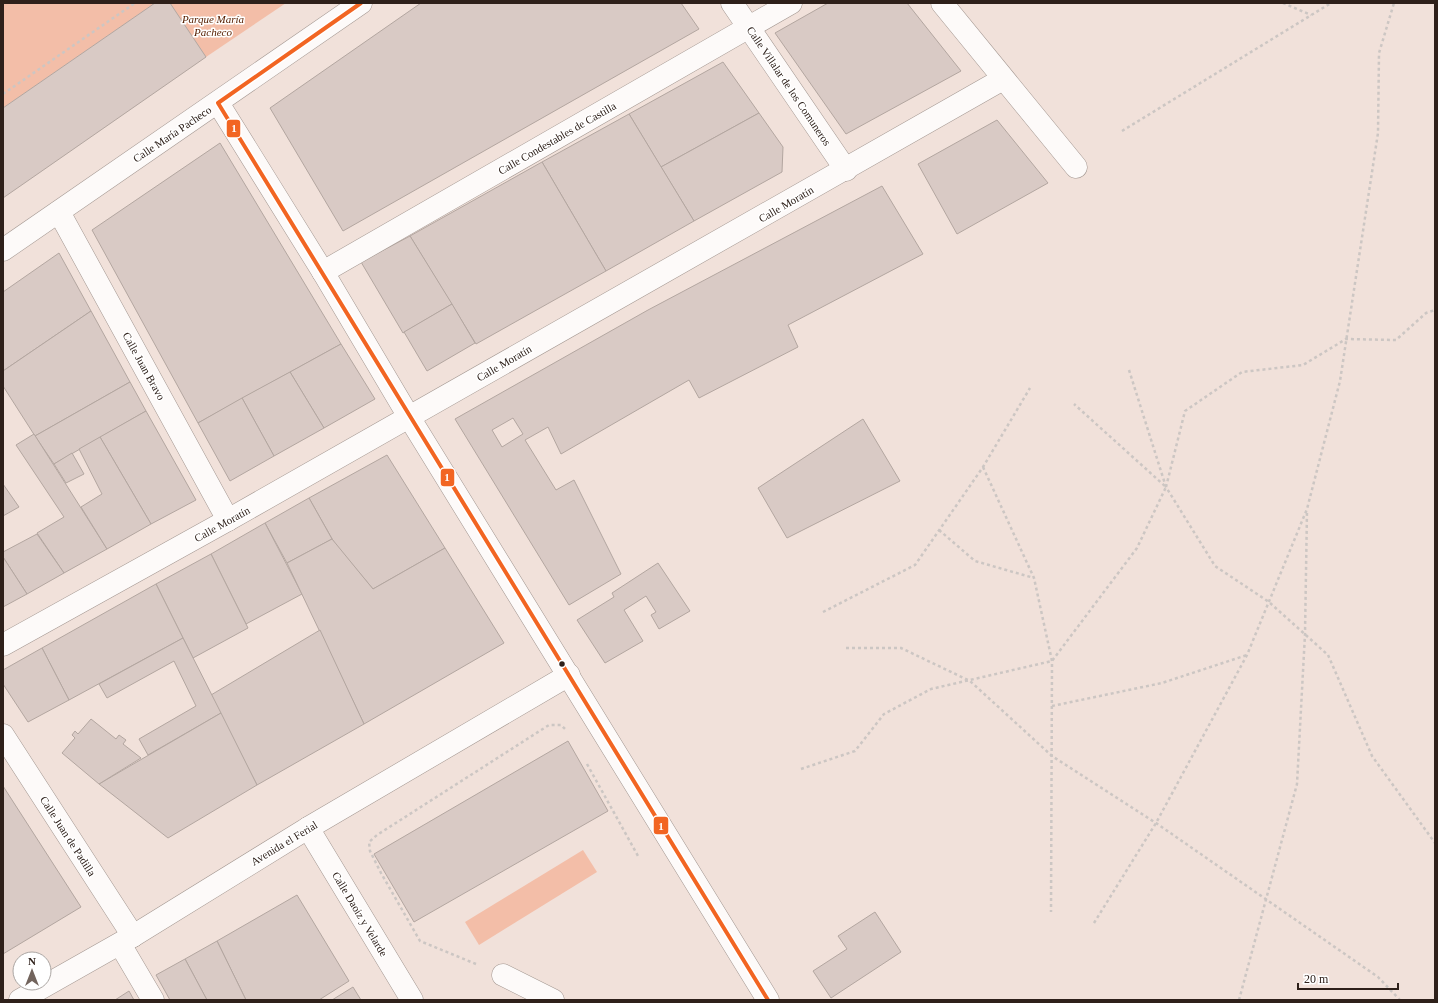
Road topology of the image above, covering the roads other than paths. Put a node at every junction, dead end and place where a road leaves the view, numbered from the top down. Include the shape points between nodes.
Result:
1 (360, 3) edge
2 (732, 3) edge
3 (791, 3) edge
4 (942, 3) edge
5 (749, 28) junction
6 (1003, 79) junction
7 (218, 103) junction
8 (1076, 167) dead end
9 (846, 170) junction
10 (59, 212) junction
11 (3, 250) edge
12 (323, 272) junction
13 (409, 417) junction
14 (228, 520) junction
15 (3, 645) edge
16 (570, 675) junction
17 (3, 735) edge
18 (308, 828) junction
19 (127, 940) junction
20 (503, 975) road end
21 (20, 1000) edge
22 (153, 1000) edge
23 (412, 1000) edge
24 (553, 1000) edge
25 (768, 1000) edge

1 - 7 street, Calle María Pacheco
2 - 5 street, Calle Villalar de los Comuneros
3 - 5 street, Calle Condestables de Castilla
4 - 6 street
5 - 9 street, Calle Villalar de los Comuneros
5 - 12 street, Calle Condestables de Castilla
6 - 8 street
6 - 9 street, Calle Moratín
7 - 10 street, Calle María Pacheco
7 - 12 street
9 - 13 street, Calle Moratín
10 - 11 street, Calle María Pacheco
10 - 14 street, Calle Juan Bravo
12 - 13 street
13 - 14 street, Calle Moratín
13 - 16 street
14 - 15 street, Calle Moratín
16 - 18 street, Avenida el Ferial
16 - 25 street via 655,819
17 - 19 street, Calle Juan de Padilla
18 - 19 street, Avenida el Ferial
18 - 23 street, Calle Daoiz y Velarde
19 - 21 street, Avenida el Ferial
19 - 22 street, Calle Juan de Padilla
20 - 24 street

